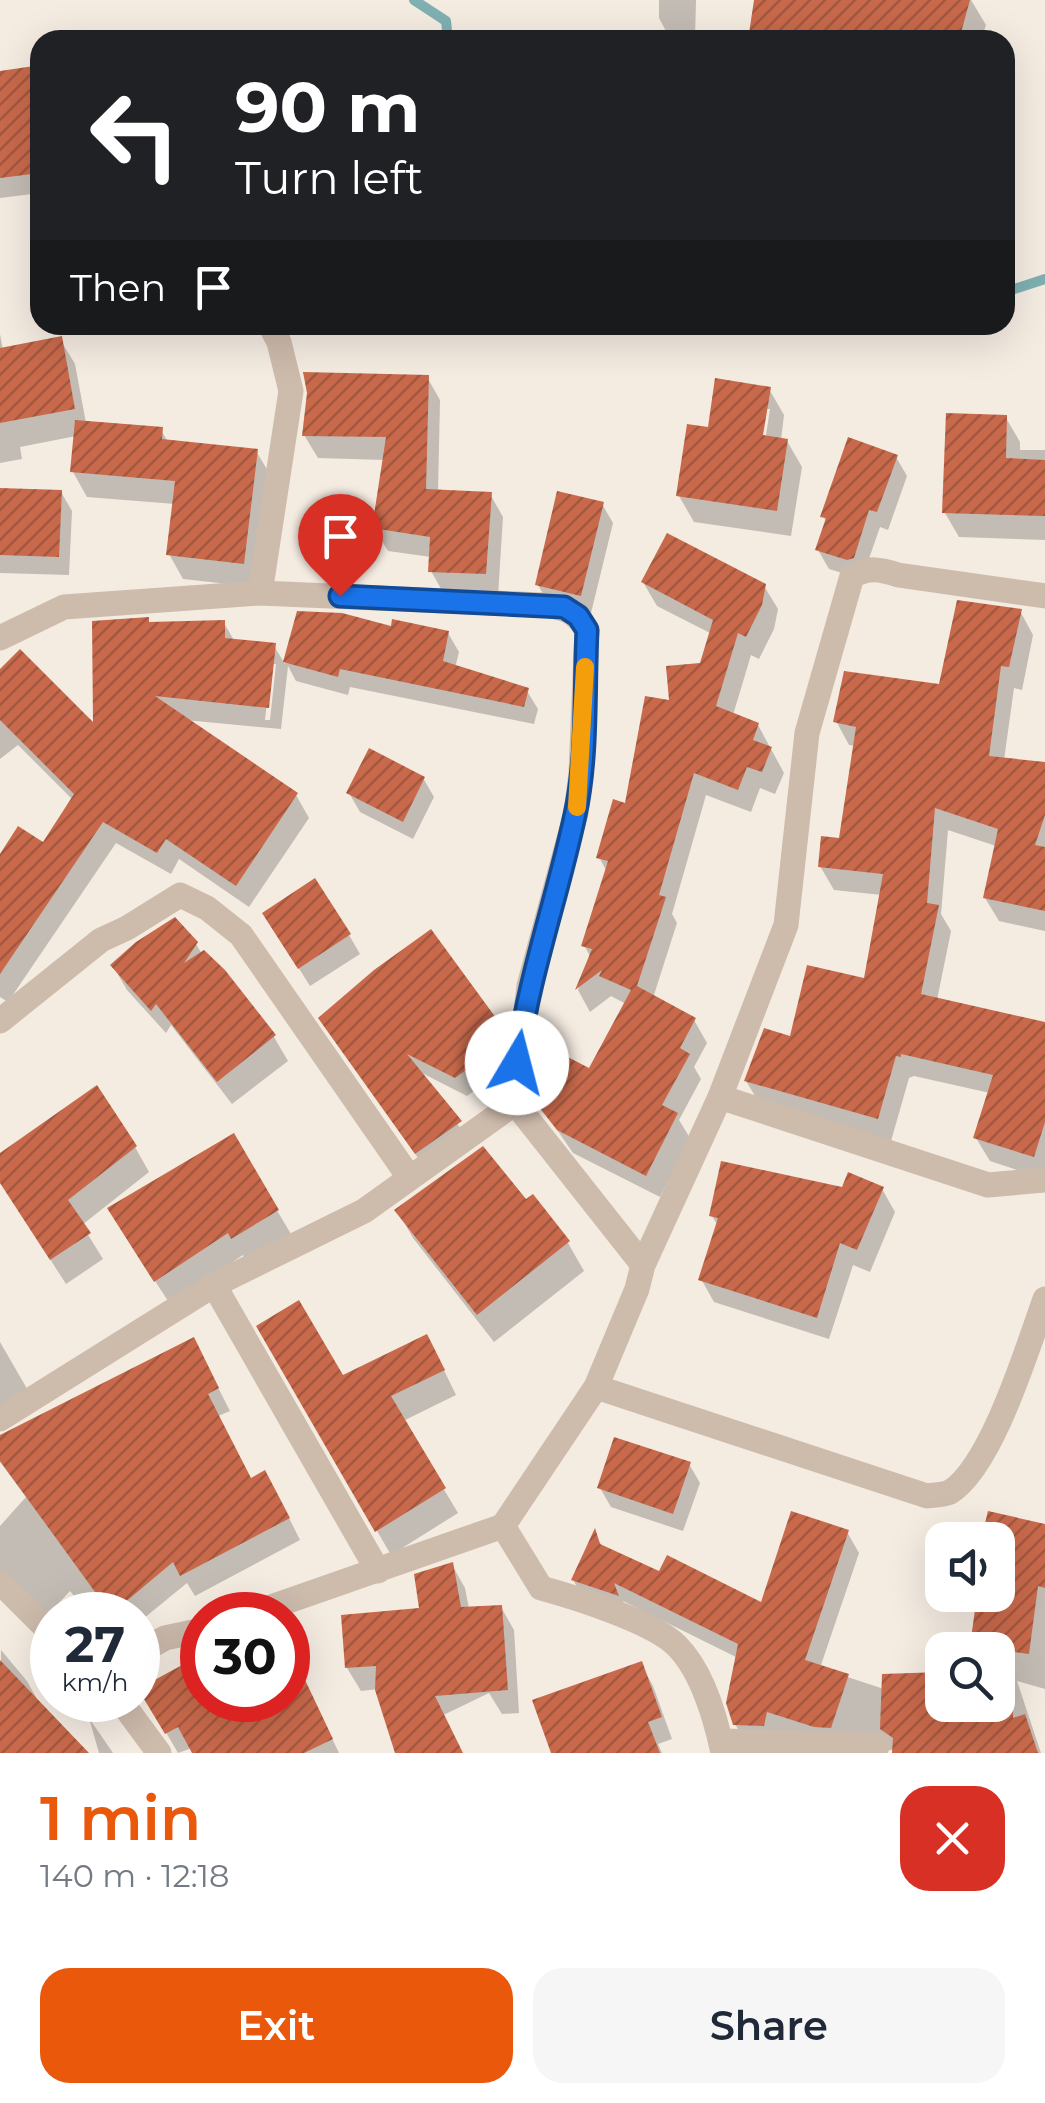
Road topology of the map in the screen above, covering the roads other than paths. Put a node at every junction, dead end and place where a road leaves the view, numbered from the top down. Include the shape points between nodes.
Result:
1 (275, 335) edge
2 (260, 593) junction
3 (1045, 596) edge
4 (0, 638) edge
5 (0, 1020) edge
6 (720, 1097) junction
7 (515, 1102) junction
8 (409, 1178) junction
9 (1045, 1180) edge
10 (644, 1265) junction
11 (214, 1286) junction
12 (1045, 1299) edge
13 (596, 1387) junction
14 (0, 1418) edge
15 (503, 1526) junction
16 (378, 1570) junction
17 (4, 1593) edge
18 (310, 1594) edge
19 (30, 1615) edge
20 (136, 1722) edge
21 (878, 1746) dead end
22 (722, 1747) edge
23 (158, 1753) edge

1 - 2 street via 291,391
2 - 4 street via 64,607
2 - 7 street via 564,607 587,630 576,813 529,986
3 - 6 street via 880,568 852,576 807,733 786,926
5 - 8 street via 101,940 180,894 242,935
6 - 9 street via 988,1185
6 - 10 street
7 - 8 street
7 - 10 street
8 - 11 street via 364,1211
10 - 13 street
11 - 14 street
11 - 16 street
12 - 13 street via 1002,1416 949,1492 927,1496
13 - 15 street
15 - 16 street
15 - 22 street via 541,1588 676,1644 694,1669
16 - 18 street
17 - 19 street
20 - 23 street
21 - 22 street

